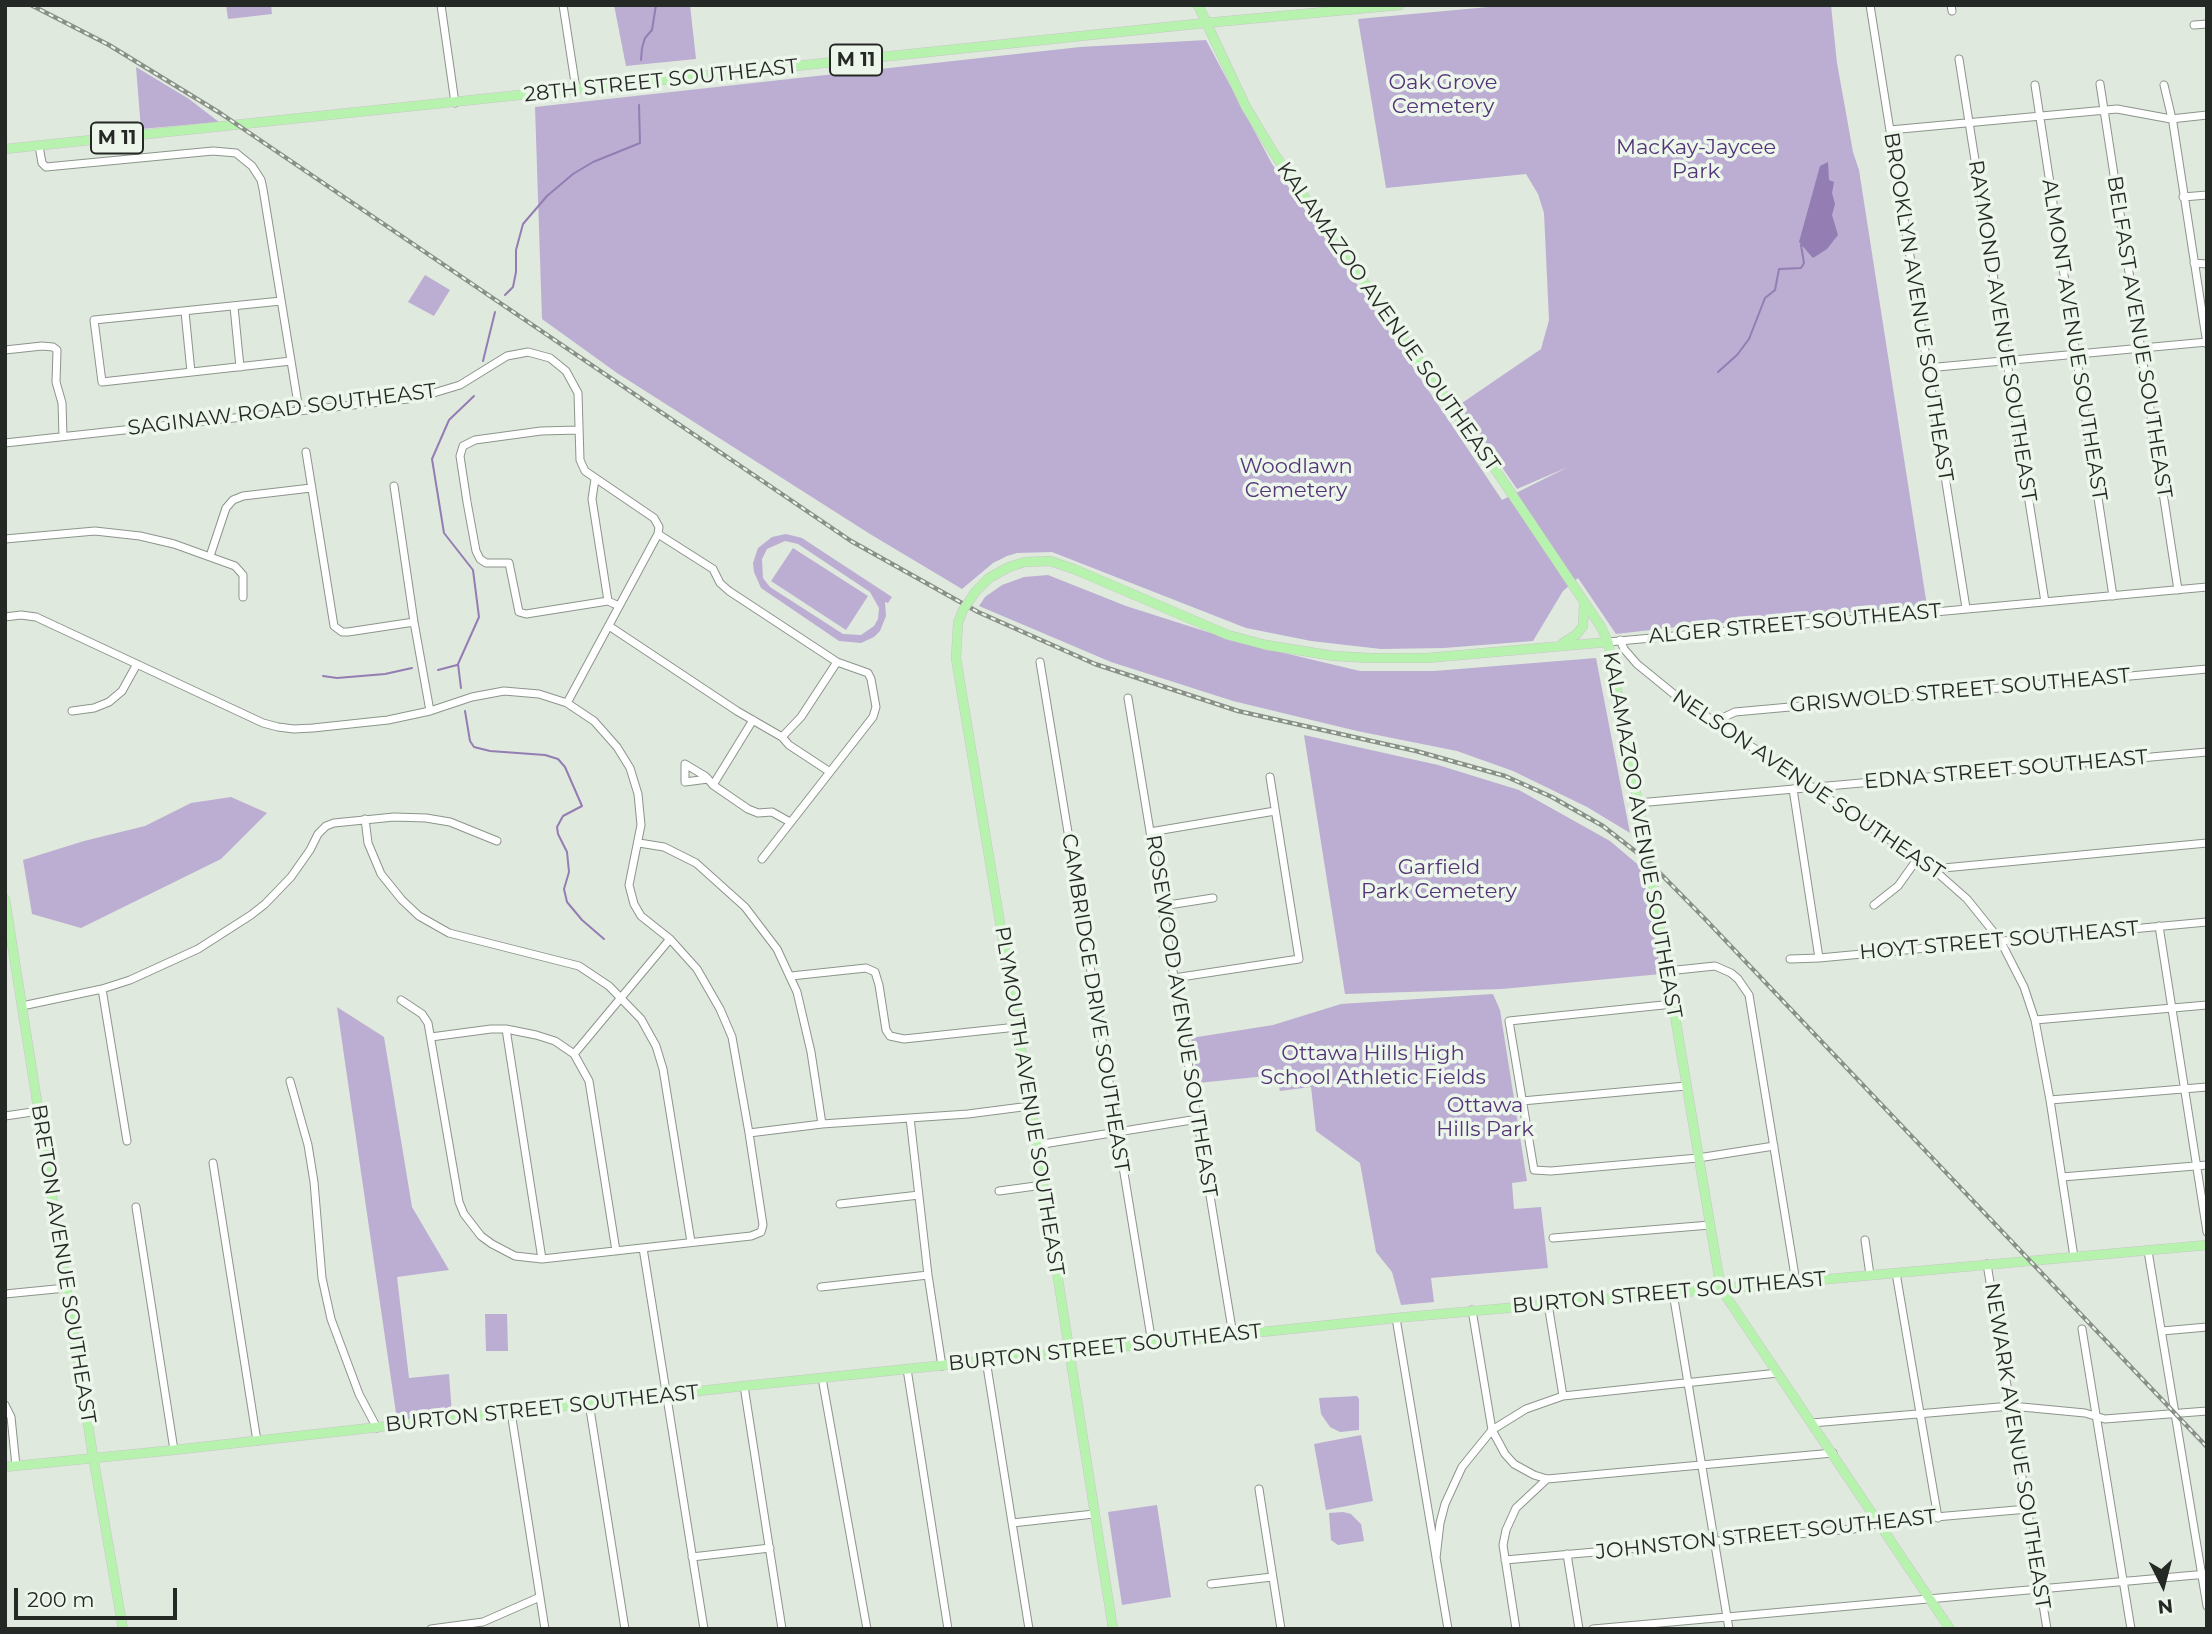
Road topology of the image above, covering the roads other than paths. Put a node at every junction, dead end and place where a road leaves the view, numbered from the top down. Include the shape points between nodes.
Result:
1 (441, 5) edge
2 (563, 5) edge
3 (1198, 5) edge
4 (1400, 5) edge
5 (1870, 5) edge
6 (1205, 23) junction
7 (2207, 24) edge
8 (2194, 25) dead end
9 (1959, 60) dead end
10 (2101, 84) dead end
11 (2035, 85) dead end
12 (2164, 85) dead end
13 (576, 89) junction
14 (455, 103) junction
15 (2104, 110) junction
16 (2207, 115) edge
17 (2039, 116) junction
18 (2171, 119) junction
19 (1969, 122) junction
20 (1890, 130) junction
21 (39, 146) junction
22 (5, 149) edge
23 (2207, 195) edge
24 (2183, 197) junction
25 (2194, 264) junction
26 (2207, 264) edge
27 (281, 301) junction
28 (234, 307) junction
29 (185, 312) junction
30 (2207, 343) edge
31 (2141, 348) junction
32 (5, 349) edge
33 (2076, 354) junction
34 (2006, 359) junction
35 (291, 360) junction
36 (240, 367) junction
37 (1927, 368) junction
38 (191, 372) junction
39 (299, 410) junction
40 (579, 430) junction
41 (63, 436) junction
42 (5, 443) edge
43 (306, 452) dead end
44 (595, 479) junction
45 (394, 486) dead end
46 (311, 488) junction
47 (658, 534) junction
48 (5, 539) edge
49 (210, 556) junction
50 (984, 582) joint
51 (2207, 587) edge
52 (2178, 590) junction
53 (2113, 596) junction
54 (243, 597) dead end
55 (608, 601) junction
56 (1584, 602) junction
57 (2045, 602) junction
58 (619, 606) junction
59 (1966, 608) junction
60 (5, 617) edge
61 (414, 622) junction
62 (608, 626) junction
63 (1620, 640) junction
64 (1608, 642) junction
65 (1557, 646) junction
66 (837, 662) junction
67 (1040, 662) dead end
68 (136, 664) junction
69 (2207, 669) edge
70 (1128, 698) dead end
71 (567, 703) junction
72 (72, 711) dead end
73 (430, 711) junction
74 (753, 720) junction
75 (1716, 721) junction
76 (782, 737) junction
77 (2207, 752) edge
78 (830, 772) junction
79 (1270, 777) dead end
80 (1813, 786) junction
81 (1793, 789) junction
82 (1638, 803) junction
83 (1275, 811) junction
84 (365, 819) junction
85 (790, 822) junction
86 (1150, 832) junction
87 (496, 842) dead end
88 (2207, 843) edge
89 (639, 844) junction
90 (1918, 858) junction
91 (762, 859) dead end
92 (1933, 869) junction
93 (1213, 898) dead end
94 (5, 899) edge
95 (1874, 905) dead end
96 (1162, 906) junction
97 (2207, 922) edge
98 (2159, 926) junction
99 (670, 939) junction
100 (2000, 940) junction
101 (1819, 958) junction
102 (1790, 959) dead end
103 (1667, 971) junction
104 (791, 976) junction
105 (1174, 978) junction
106 (102, 989) junction
107 (622, 998) junction
108 (401, 1000) dead end
109 (1673, 1004) junction
110 (2207, 1005) edge
111 (22, 1006) junction
112 (2172, 1008) junction
113 (2035, 1020) junction
114 (1017, 1027) junction
115 (506, 1029) junction
116 (431, 1038) junction
117 (574, 1054) junction
118 (290, 1080) dead end
119 (1686, 1086) junction
120 (2207, 1087) edge
121 (2184, 1089) junction
122 (1522, 1101) junction
123 (2050, 1101) junction
124 (1030, 1106) junction
125 (39, 1111) junction
126 (5, 1116) edge
127 (910, 1118) junction
128 (1198, 1119) junction
129 (822, 1125) junction
130 (1116, 1132) junction
131 (749, 1133) junction
132 (127, 1141) dead end
133 (1037, 1145) junction
134 (1774, 1146) junction
135 (1698, 1158) junction
136 (214, 1163) dead end
137 (2207, 1165) edge
138 (2197, 1166) junction
139 (2062, 1177) junction
140 (1043, 1185) junction
141 (999, 1191) dead end
142 (919, 1195) junction
143 (840, 1204) dead end
144 (136, 1207) dead end
145 (1710, 1225) junction
146 (2207, 1232) edge
147 (1553, 1238) dead end
148 (1865, 1240) dead end
149 (691, 1242) junction
150 (2207, 1245) edge
151 (643, 1248) junction
152 (616, 1251) junction
153 (2148, 1251) junction
154 (2074, 1257) junction
155 (542, 1259) junction
156 (1987, 1264) junction
157 (1896, 1273) junction
158 (928, 1275) junction
159 (1870, 1275) junction
160 (1796, 1282) junction
161 (821, 1287) dead end
162 (66, 1288) junction
163 (1721, 1289) junction
164 (1672, 1293) junction
165 (5, 1294) edge
166 (1548, 1304) junction
167 (1472, 1311) junction
168 (1396, 1318) junction
169 (2207, 1327) edge
170 (2082, 1329) dead end
171 (2161, 1331) junction
172 (1233, 1335) junction
173 (1152, 1343) junction
174 (1068, 1352) junction
175 (986, 1360) junction
176 (942, 1366) junction
177 (907, 1369) junction
178 (1778, 1373) junction
179 (822, 1378) junction
180 (1687, 1383) junction
181 (744, 1386) junction
182 (667, 1395) junction
183 (1563, 1396) junction
184 (589, 1403) junction
185 (5, 1405) edge
186 (2011, 1406) junction
187 (2207, 1411) edge
188 (511, 1412) junction
189 (1920, 1414) junction
190 (2176, 1414) junction
191 (2096, 1415) junction
192 (1812, 1423) junction
193 (377, 1428) junction
194 (1492, 1430) junction
195 (257, 1441) junction
196 (174, 1450) junction
197 (1833, 1453) junction
198 (94, 1459) junction
199 (5, 1466) edge
200 (16, 1466) junction
201 (1702, 1466) junction
202 (1547, 1479) junction
203 (1251, 1499) dead end
204 (1427, 1504) junction
205 (1446, 1504) junction
206 (2028, 1509) junction
207 (1094, 1514) junction
208 (1938, 1518) junction
209 (1012, 1523) junction
210 (1880, 1524) junction
211 (1714, 1542) junction
212 (770, 1548) junction
213 (1566, 1554) junction
214 (692, 1557) junction
215 (1436, 1558) junction
216 (1505, 1560) junction
217 (2204, 1575) edge
218 (1272, 1577) junction
219 (2124, 1581) junction
220 (1211, 1584) dead end
221 (2041, 1590) junction
222 (540, 1597) junction
223 (1929, 1598) junction
224 (2207, 1605) edge
225 (1727, 1618) junction
226 (1649, 1626) edge
227 (123, 1629) edge
228 (431, 1629) edge
229 (545, 1629) edge
230 (625, 1629) edge
231 (704, 1629) edge
232 (782, 1629) edge
233 (867, 1629) edge
234 (948, 1629) edge
235 (1028, 1629) edge
236 (1113, 1629) edge
237 (1281, 1629) edge
238 (1448, 1629) edge
239 (1516, 1629) edge
240 (1579, 1629) edge
241 (1593, 1629) edge
242 (1729, 1629) edge
243 (1950, 1629) edge
244 (2047, 1629) edge
245 (2132, 1629) edge

1 - 14 street
2 - 13 street
3 - 6 main road, KALAMAZOO AVENUE SOUTHEAST
4 - 6 main road, 28TH STREET SOUTHEAST / M 11
5 - 20 street, BROOKLYN AVENUE SOUTHEAST
6 - 13 main road, 28TH STREET SOUTHEAST / M 11
6 - 56 main road, KALAMAZOO AVENUE SOUTHEAST via 1275,155
7 - 8 street
9 - 19 street, RAYMOND AVENUE SOUTHEAST
10 - 15 street, BELFAST AVENUE SOUTHEAST
11 - 17 street, ALMONT AVENUE SOUTHEAST
12 - 18 street
13 - 14 main road, 28TH STREET SOUTHEAST / M 11
14 - 21 main road, 28TH STREET SOUTHEAST / M 11
15 - 17 street
15 - 18 street
15 - 31 street, BELFAST AVENUE SOUTHEAST
16 - 18 street
17 - 19 street
17 - 33 street, ALMONT AVENUE SOUTHEAST
18 - 24 street
19 - 20 street
19 - 34 street, RAYMOND AVENUE SOUTHEAST
20 - 37 street, BROOKLYN AVENUE SOUTHEAST
21 - 22 main road, 28TH STREET SOUTHEAST / M 11
21 - 27 street via 47,167 213,150 242,156 261,180
23 - 24 street
24 - 25 street
25 - 26 street
25 - 30 street
27 - 28 street
27 - 35 street
28 - 29 street
28 - 36 street
29 - 38 street
29 - 38 street via 94,320 102,382
30 - 31 street
31 - 33 street
31 - 52 street, BELFAST AVENUE SOUTHEAST
32 - 41 street via 48,346 57,350
33 - 34 street
33 - 53 street, ALMONT AVENUE SOUTHEAST
34 - 37 street
34 - 57 street, RAYMOND AVENUE SOUTHEAST
35 - 36 street
35 - 39 street
36 - 38 street
37 - 59 street, BROOKLYN AVENUE SOUTHEAST
39 - 40 street, SAGINAW ROAD SOUTHEAST via 437,393 460,385 507,356 527,352 550,358 571,378 579,399
39 - 41 street, SAGINAW ROAD SOUTHEAST
40 - 44 street, SAGINAW ROAD SOUTHEAST via 580,460
40 - 55 street via 486,438 463,446 460,456 467,502 476,551 486,563 509,563 519,612
41 - 42 street, SAGINAW ROAD SOUTHEAST
43 - 46 street
44 - 47 street, SAGINAW ROAD SOUTHEAST via 654,518
44 - 55 street via 592,499
45 - 61 street
46 - 49 street via 233,500
46 - 61 street via 334,626 348,632
47 - 58 street
47 - 66 street via 713,569 729,591
48 - 49 street via 95,531 140,536
49 - 54 street via 240,570
50 - 65 main road, ALGER STREET SOUTHEAST via 1016,564 1050,561 1228,635 1334,656 1427,658
50 - 114 main road, PLYMOUTH AVENUE SOUTHEAST, bridge via 958,623 956,658
51 - 52 street, ALGER STREET SOUTHEAST
52 - 53 street, ALGER STREET SOUTHEAST
53 - 57 street, ALGER STREET SOUTHEAST
55 - 58 street
56 - 64 main road, KALAMAZOO AVENUE SOUTHEAST
56 - 65 main road via 1580,630
57 - 59 street, ALGER STREET SOUTHEAST
58 - 62 street
59 - 63 street, ALGER STREET SOUTHEAST
60 - 68 street via 36,617
61 - 73 street
62 - 71 street
62 - 74 street
63 - 64 street, ALGER STREET SOUTHEAST
63 - 75 street, NELSON AVENUE SOUTHEAST via 1655,679
64 - 65 main road, ALGER STREET SOUTHEAST
64 - 82 main road, KALAMAZOO AVENUE SOUTHEAST
66 - 76 street via 802,717
66 - 78 street via 868,673 875,711
67 - 130 street, CAMBRIDGE DRIVE SOUTHEAST
68 - 72 street via 122,691 109,702
68 - 73 street via 263,723 286,728 388,720
69 - 75 street, GRISWOLD STREET SOUTHEAST via 1735,712
70 - 86 street, ROSEWOOD AVENUE SOUTHEAST
71 - 73 street via 539,694 504,691
71 - 89 street via 606,733 630,768 640,810
74 - 76 street
74 - 85 street via 710,782 748,809 772,812
75 - 80 street, NELSON AVENUE SOUTHEAST
76 - 78 street
77 - 80 street, EDNA STREET SOUTHEAST
78 - 85 street
79 - 83 street
80 - 81 street, EDNA STREET SOUTHEAST
80 - 90 street, NELSON AVENUE SOUTHEAST
81 - 82 street, EDNA STREET SOUTHEAST
81 - 101 street
82 - 103 main road, KALAMAZOO AVENUE SOUTHEAST
83 - 86 street
83 - 105 street via 1299,959
84 - 87 street via 426,817 468,828
84 - 106 street via 326,826 290,877 251,915 187,954
84 - 107 street via 381,874 419,916 457,936 579,966
85 - 91 street
86 - 96 street, ROSEWOOD AVENUE SOUTHEAST
88 - 92 street
89 - 99 street via 630,874 630,896 641,916
89 - 104 street via 664,847 696,863 754,917
90 - 92 street, NELSON AVENUE SOUTHEAST
90 - 95 street via 1898,886
92 - 100 street, NELSON AVENUE SOUTHEAST via 1966,898
93 - 96 street
94 - 111 main road, BRETON AVENUE SOUTHEAST
96 - 105 street, ROSEWOOD AVENUE SOUTHEAST
97 - 98 street, HOYT STREET SOUTHEAST
98 - 100 street, HOYT STREET SOUTHEAST
98 - 112 street
99 - 107 street
99 - 131 street via 696,969 732,1037
100 - 101 street, HOYT STREET SOUTHEAST
100 - 113 street, NELSON AVENUE SOUTHEAST
101 - 102 street, HOYT STREET SOUTHEAST
103 - 109 main road, KALAMAZOO AVENUE SOUTHEAST
103 - 134 street via 1715,966 1731,973 1749,995
104 - 114 street via 866,968 875,972 886,1030 904,1039
104 - 129 street via 811,1052
105 - 128 street, ROSEWOOD AVENUE SOUTHEAST
106 - 111 street
106 - 132 street
107 - 117 street
107 - 149 street via 641,1019 660,1057
108 - 116 street via 422,1014
109 - 119 main road, KALAMAZOO AVENUE SOUTHEAST
109 - 122 street via 1509,1021
110 - 112 street
111 - 125 main road, BRETON AVENUE SOUTHEAST
112 - 113 street
112 - 121 street
113 - 123 street, NELSON AVENUE SOUTHEAST
114 - 124 main road, PLYMOUTH AVENUE SOUTHEAST
115 - 116 street
115 - 117 street via 555,1041
115 - 155 street
116 - 155 street via 464,1214 481,1236 502,1251
117 - 152 street via 589,1081
118 - 193 street via 308,1145 322,1278 331,1319
119 - 122 street
119 - 135 main road, KALAMAZOO AVENUE SOUTHEAST
120 - 121 street
121 - 123 street
121 - 138 street
122 - 135 street via 1536,1171
123 - 139 street, NELSON AVENUE SOUTHEAST
124 - 127 street
124 - 133 main road, PLYMOUTH AVENUE SOUTHEAST
125 - 126 street
125 - 162 main road, BRETON AVENUE SOUTHEAST
127 - 129 street
127 - 142 street
128 - 130 street
128 - 172 street, ROSEWOOD AVENUE SOUTHEAST
129 - 131 street
130 - 133 street
130 - 173 street, CAMBRIDGE DRIVE SOUTHEAST
131 - 149 street via 761,1232
133 - 140 main road, PLYMOUTH AVENUE SOUTHEAST
134 - 135 street
134 - 160 street
135 - 145 main road, KALAMAZOO AVENUE SOUTHEAST
136 - 195 street
137 - 138 street
138 - 139 street
138 - 146 street
139 - 154 street, NELSON AVENUE SOUTHEAST
140 - 141 street
140 - 174 main road, PLYMOUTH AVENUE SOUTHEAST
142 - 143 street
142 - 158 street
144 - 196 street
145 - 147 street
145 - 163 main road, KALAMAZOO AVENUE SOUTHEAST
148 - 159 street
149 - 151 street
150 - 153 main road, BURTON STREET SOUTHEAST
151 - 152 street
151 - 182 street
152 - 155 street
153 - 154 main road, BURTON STREET SOUTHEAST
153 - 171 street
154 - 156 main road, BURTON STREET SOUTHEAST
156 - 157 main road, BURTON STREET SOUTHEAST
156 - 186 street, NEWARK AVENUE SOUTHEAST
157 - 159 main road, BURTON STREET SOUTHEAST
157 - 189 street
158 - 161 street
158 - 176 street
159 - 160 main road, BURTON STREET SOUTHEAST
160 - 163 main road, BURTON STREET SOUTHEAST
162 - 165 street
162 - 198 main road, BRETON AVENUE SOUTHEAST
163 - 164 main road, BURTON STREET SOUTHEAST
163 - 178 main road, KALAMAZOO AVENUE SOUTHEAST
164 - 166 main road, BURTON STREET SOUTHEAST
164 - 180 street
166 - 167 main road, BURTON STREET SOUTHEAST
166 - 183 street
167 - 168 main road, BURTON STREET SOUTHEAST
167 - 194 street
168 - 172 main road, BURTON STREET SOUTHEAST
168 - 204 street
169 - 171 street
170 - 191 street
171 - 190 street
172 - 173 main road, BURTON STREET SOUTHEAST
173 - 174 main road, BURTON STREET SOUTHEAST
174 - 175 main road, BURTON STREET SOUTHEAST
174 - 207 main road, PLYMOUTH AVENUE SOUTHEAST
175 - 176 main road, BURTON STREET SOUTHEAST
175 - 209 street
176 - 177 main road, BURTON STREET SOUTHEAST
177 - 179 main road, BURTON STREET SOUTHEAST
177 - 234 street
178 - 180 street
178 - 192 main road, KALAMAZOO AVENUE SOUTHEAST
179 - 181 main road, BURTON STREET SOUTHEAST
179 - 233 street
180 - 183 street
180 - 201 street
181 - 182 main road, BURTON STREET SOUTHEAST
181 - 212 street
182 - 184 main road, BURTON STREET SOUTHEAST
182 - 214 street
183 - 194 street via 1526,1409
184 - 188 main road, BURTON STREET SOUTHEAST
184 - 230 street
185 - 200 street via 10,1413
186 - 189 street
186 - 191 street
186 - 206 street, NEWARK AVENUE SOUTHEAST
187 - 190 street
188 - 193 main road, BURTON STREET SOUTHEAST
188 - 222 street
189 - 192 street
189 - 208 street
190 - 191 street via 2115,1419
190 - 217 street
191 - 219 street
192 - 197 main road, KALAMAZOO AVENUE SOUTHEAST
193 - 195 main road, BURTON STREET SOUTHEAST
194 - 202 street via 1514,1464
194 - 205 street via 1462,1468
195 - 196 main road, BURTON STREET SOUTHEAST
196 - 198 main road, BURTON STREET SOUTHEAST
197 - 201 street
197 - 210 main road, KALAMAZOO AVENUE SOUTHEAST
198 - 200 main road, BURTON STREET SOUTHEAST
198 - 227 main road, BRETON AVENUE SOUTHEAST
199 - 200 main road, BURTON STREET SOUTHEAST
201 - 202 street
201 - 211 street
202 - 216 street via 1511,1517 1503,1545
203 - 218 street via 1259,1493
204 - 205 street via 1437,1508
204 - 215 street
205 - 215 street
206 - 208 street, JOHNSTON STREET SOUTHEAST
206 - 221 street, NEWARK AVENUE SOUTHEAST
207 - 209 street
207 - 236 main road, PLYMOUTH AVENUE SOUTHEAST
208 - 210 street, JOHNSTON STREET SOUTHEAST
209 - 235 street
210 - 211 street, JOHNSTON STREET SOUTHEAST
210 - 223 main road, KALAMAZOO AVENUE SOUTHEAST
211 - 213 street, JOHNSTON STREET SOUTHEAST
211 - 225 street
212 - 214 street
212 - 232 street
213 - 216 street, JOHNSTON STREET SOUTHEAST
213 - 240 street
214 - 231 street
215 - 238 street
216 - 239 street
217 - 219 street
217 - 224 street
218 - 220 street
218 - 237 street
219 - 221 street
219 - 245 street
221 - 223 street
221 - 244 street, NEWARK AVENUE SOUTHEAST
222 - 228 street via 483,1622
222 - 229 street
223 - 225 street
223 - 243 main road, KALAMAZOO AVENUE SOUTHEAST
225 - 226 street
225 - 242 street
226 - 241 street

